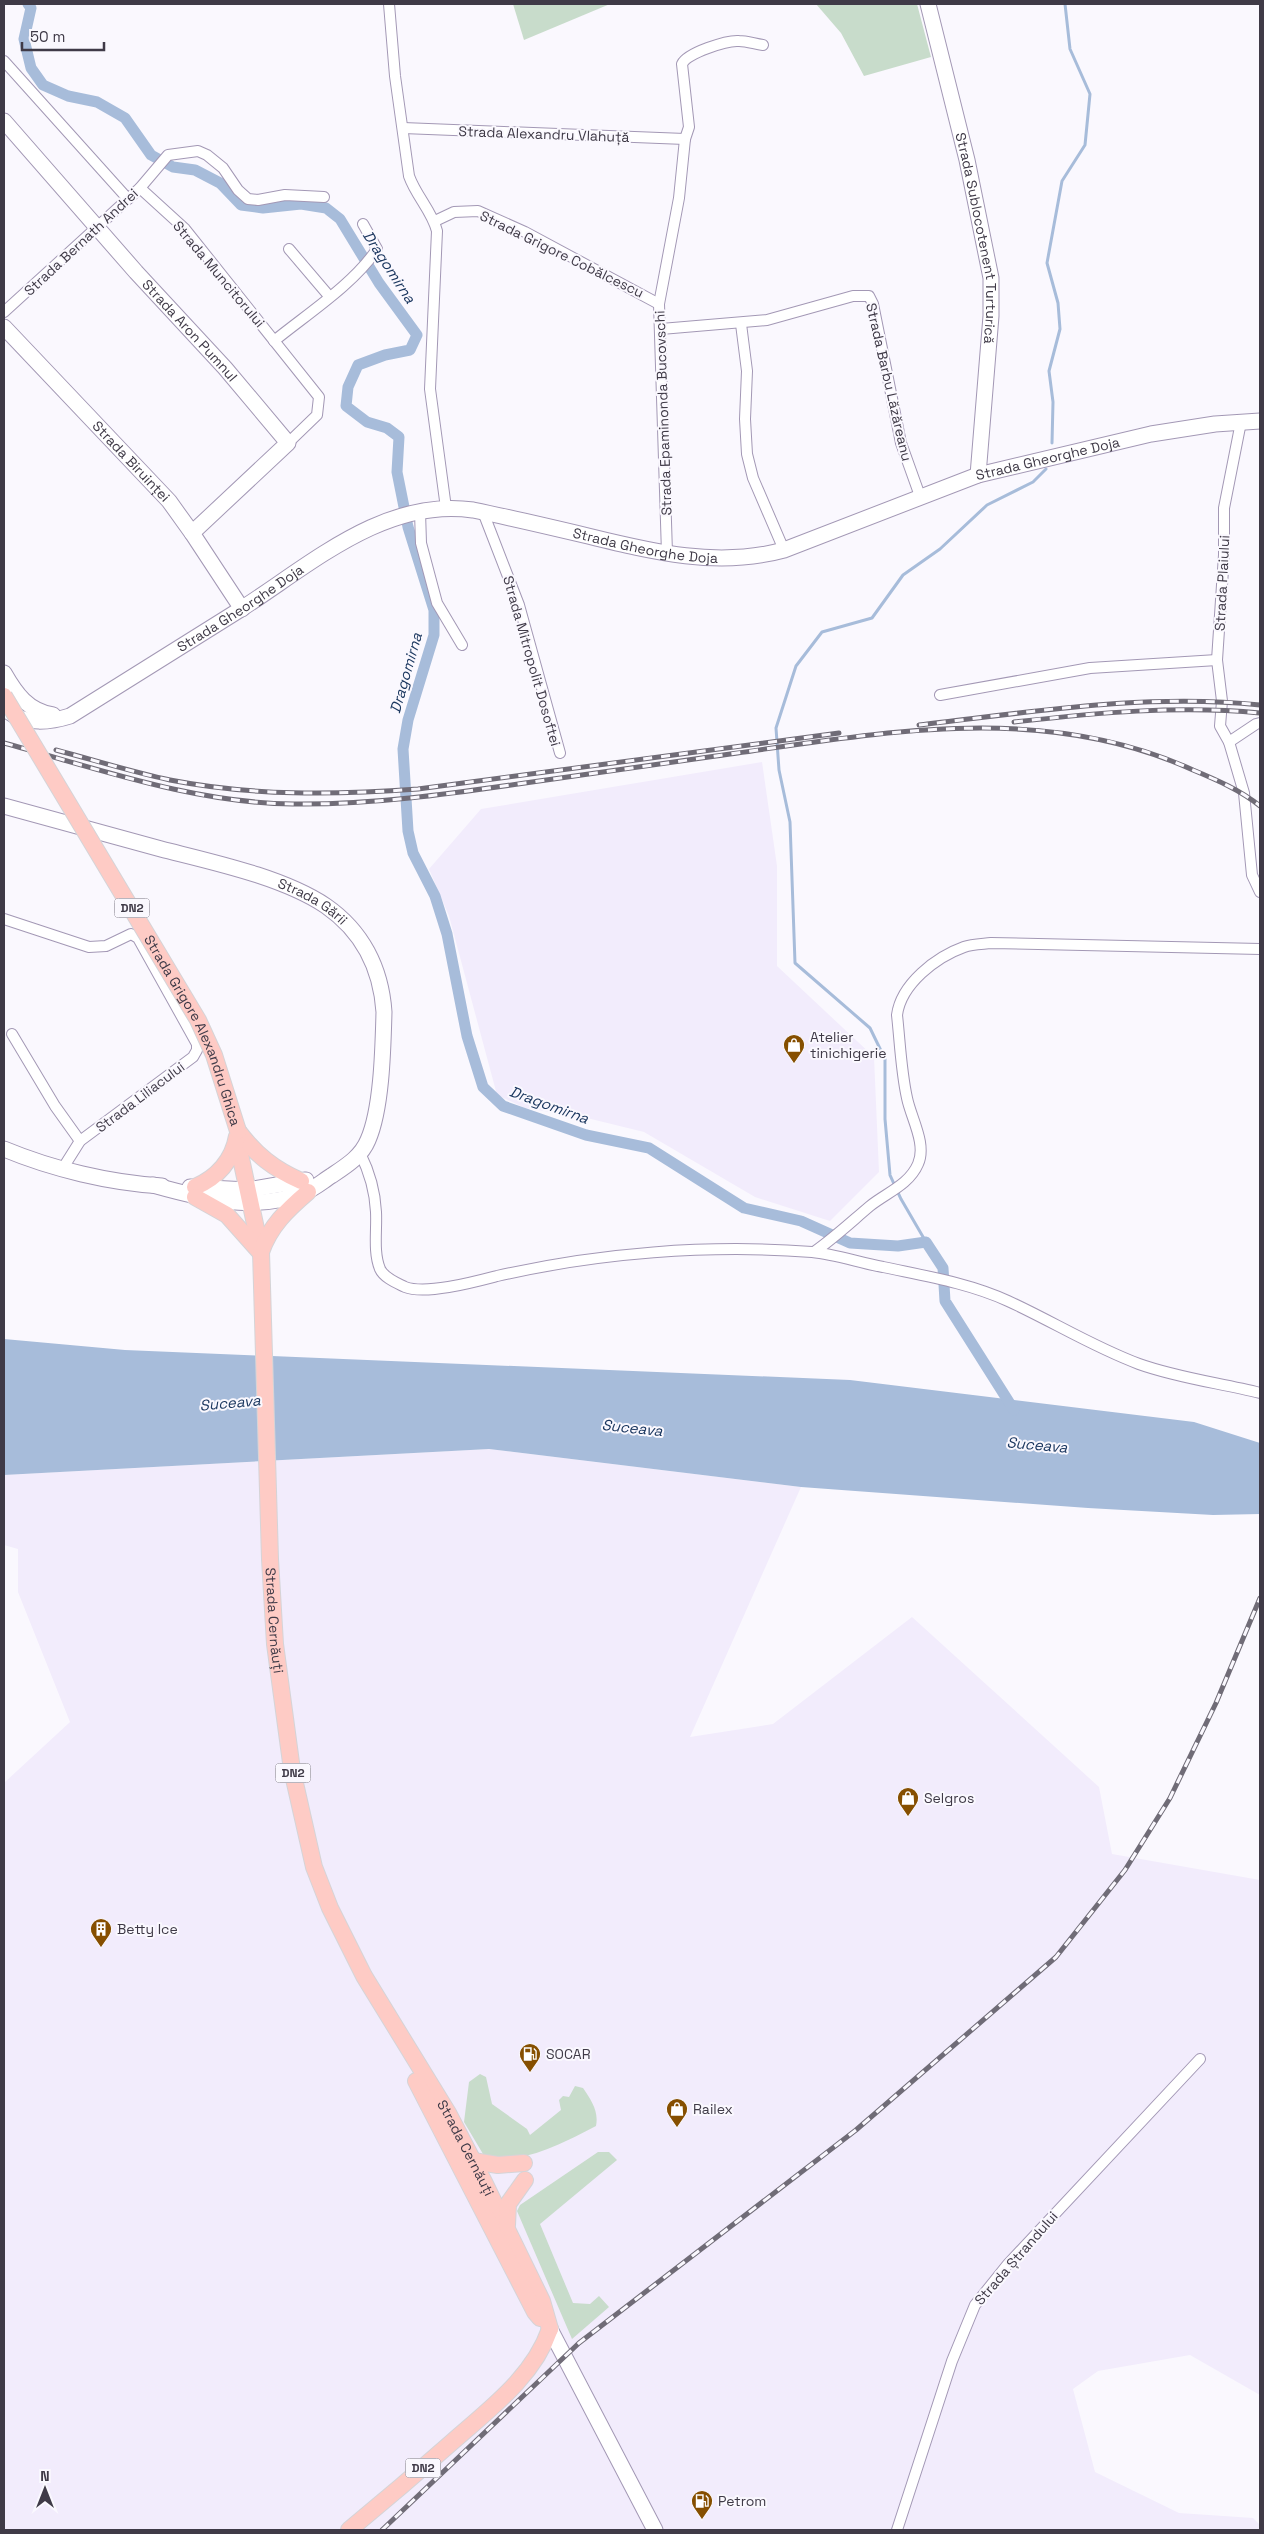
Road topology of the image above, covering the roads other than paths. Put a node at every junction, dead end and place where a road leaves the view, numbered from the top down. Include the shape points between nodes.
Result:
1 (389, 4) edge
2 (928, 4) edge
3 (763, 45) dead end
4 (4, 61) edge
5 (4, 121) edge
6 (403, 128) junction
7 (685, 139) junction
8 (140, 188) junction
9 (324, 197) dead end
10 (128, 199) junction
11 (435, 221) junction
12 (363, 224) dead end
13 (98, 226) junction
14 (289, 249) dead end
15 (329, 296) junction
16 (659, 304) junction
17 (4, 312) edge
18 (741, 324) junction
19 (4, 327) edge
20 (661, 329) junction
21 (274, 341) junction
22 (1260, 421) edge
23 (1241, 422) junction
24 (288, 443) junction
25 (978, 476) junction
26 (920, 496) junction
27 (446, 508) junction
28 (417, 512) junction
29 (484, 512) junction
30 (192, 532) junction
31 (784, 550) junction
32 (667, 554) junction
33 (242, 609) junction
34 (462, 645) dead end
35 (1217, 660) junction
36 (4, 673) edge
37 (940, 695) dead end
38 (4, 696) edge
39 (4, 706) edge
40 (70, 716) junction
41 (1260, 723) edge
42 (1229, 742) junction
43 (560, 753) dead end
44 (4, 806) edge
45 (1260, 892) edge
46 (4, 920) edge
47 (1260, 949) edge
48 (12, 1034) dead end
49 (238, 1131) junction
50 (80, 1141) junction
51 (4, 1149) edge
52 (360, 1153) junction
53 (63, 1168) junction
54 (304, 1186) junction
55 (195, 1192) junction
56 (249, 1196) junction
57 (261, 1252) junction
58 (814, 1252) junction
59 (1260, 1393) edge
60 (364, 1976) junction
61 (1200, 2059) dead end
62 (472, 2161) junction
63 (507, 2227) junction
64 (550, 2329) junction
65 (349, 2530) edge
66 (655, 2530) edge
67 (896, 2530) edge

1 - 6 street
2 - 25 street, Strada Sublocotenent Turturică via 967,160 991,278
3 - 7 street, Strada Epaminonda Bucovschi via 729,41 684,60 689,126
4 - 10 street
5 - 13 street, Strada Aron Pumnul
6 - 7 street, Strada Alexandru Vlahuță
6 - 11 street via 409,176
7 - 16 street, Strada Epaminonda Bucovschi via 679,198
8 - 9 street, Strada Bernath Andrei via 168,155 198,151 223,168 248,199 285,195
8 - 10 street, Strada Bernath Andrei
8 - 21 street, Strada Muncitorului via 185,229
10 - 13 street, Strada Bernath Andrei
11 - 16 street, Strada Grigore Cobălcescu via 454,212 478,211 542,241
11 - 27 street via 438,242 430,389
12 - 15 street, Strada Muncitorului via 377,248 371,258
13 - 17 street, Strada Bernath Andrei
13 - 24 street, Strada Aron Pumnul
14 - 15 street
15 - 21 street, Strada Muncitorului
16 - 20 street, Strada Epaminonda Bucovschi
18 - 20 street
18 - 26 street, Strada Barbu Lăzăreanu via 853,296 869,296 901,443
18 - 31 street via 747,371 747,454 753,478
19 - 30 street, Strada Biruinței via 155,487
20 - 32 street, Strada Epaminonda Bucovschi
21 - 24 street, Strada Muncitorului via 319,397 317,415
22 - 23 street, Strada Gheorghe Doja
23 - 25 street, Strada Gheorghe Doja via 1151,434
23 - 35 street, Strada Plaiului via 1224,508
24 - 30 street
25 - 26 street, Strada Gheorghe Doja
26 - 31 street, Strada Gheorghe Doja
27 - 28 street, Strada Gheorghe Doja
27 - 29 street, Strada Gheorghe Doja
28 - 33 street, Strada Gheorghe Doja via 370,528
28 - 34 street via 421,543 437,603
29 - 32 street, Strada Gheorghe Doja
29 - 43 street, Strada Mitropolit Dosoftei via 519,605
30 - 33 street, Strada Biruinței
31 - 32 street, Strada Gheorghe Doja via 736,558
33 - 40 street, Strada Gheorghe Doja
35 - 37 street via 1090,668
35 - 42 street, Strada Plaiului via 1222,701 1220,726
36 - 40 street via 30,707 47,714
38 - 49 main road, Strada Grigore Alexandru Ghica / DN2, bridge via 198,1020 214,1055
39 - 40 street via 13,715 27,720 48,721
41 - 42 street
42 - 45 street, Strada Plaiului via 1244,793 1252,875
44 - 52 street, Strada Gării via 218,863 272,881 326,906 352,929 367,948 375,967 384,1012 377,1104 368,1140
46 - 50 street, Strada Liliacului via 89,947 106,946 131,934 138,938 197,1044 193,1057
47 - 58 street via 991,943 964,947 934,964 909,986 898,1006 897,1015 907,1098 920,1146 918,1164 900,1185
48 - 50 street
49 - 54 main road via 262,1159
49 - 55 main road via 235,1147 221,1170
49 - 56 main road, Strada Grigore Alexandru Ghica / DN2
50 - 53 street, Strada Liliacului
51 - 53 street, Strada Gării
52 - 54 street, Strada Gării via 329,1177
52 - 58 street via 372,1179 377,1257 381,1272 408,1288 449,1286 619,1256 716,1250
53 - 55 street, Strada Gării
54 - 56 street, Strada Gării via 274,1200
54 - 57 main road via 278,1220
55 - 56 street, Strada Gării via 214,1201
55 - 57 main road via 237,1224
56 - 57 main road, Strada Grigore Alexandru Ghica / DN2
57 - 60 main road, Strada Cernăuți / DN2 via 270,1559 277,1663 292,1770 318,1878
58 - 59 street via 933,1277 1004,1299 1141,1364
60 - 62 main road, Strada Cernăuți / DN2 via 448,2113
60 - 64 main road, Strada Cernăuți / DN2 via 382,2018 442,2127 535,2312
61 - 67 street, Strada Ștrandului via 1008,2264 974,2305
62 - 63 main road, Strada Cernăuți / DN2
62 - 63 main road via 524,2172 508,2204
63 - 64 main road, Strada Cernăuți / DN2 via 542,2301
64 - 65 main road, DN2 via 531,2367 508,2391
64 - 66 street, Strada Cernăuți

